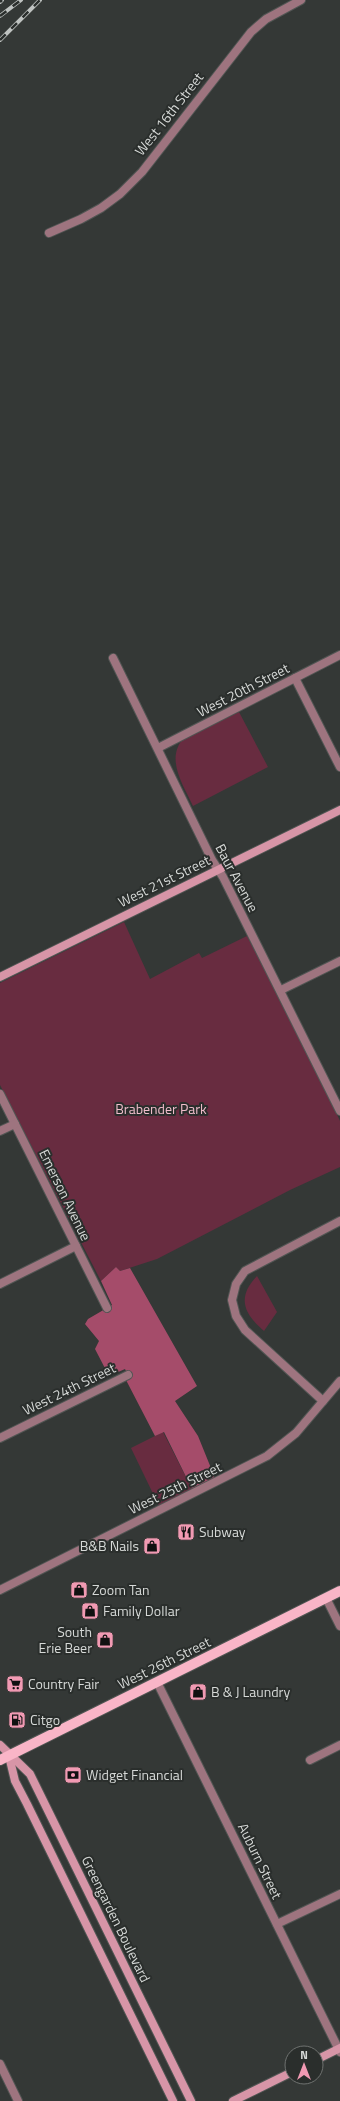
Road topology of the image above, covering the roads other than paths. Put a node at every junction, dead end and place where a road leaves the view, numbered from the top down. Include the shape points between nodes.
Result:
1 (301, 0) edge
2 (48, 233) dead end
3 (340, 655) edge
4 (113, 658) dead end
5 (295, 678) junction
6 (158, 748) junction
7 (340, 767) edge
8 (340, 810) edge
9 (218, 870) junction
10 (340, 961) edge
11 (0, 978) edge
12 (281, 990) junction
13 (0, 1094) edge
14 (336, 1095) edge
15 (340, 1111) edge
16 (15, 1124) junction
17 (0, 1131) edge
18 (340, 1221) edge
19 (76, 1246) junction
20 (0, 1284) edge
21 (107, 1308) dead end
22 (128, 1375) dead end
23 (340, 1381) edge
24 (323, 1400) junction
25 (0, 1438) edge
26 (0, 1590) edge
27 (340, 1591) edge
28 (326, 1598) junction
29 (340, 1626) edge
30 (157, 1682) junction
31 (0, 1745) edge
32 (340, 1745) edge
33 (5, 1758) edge
34 (310, 1760) dead end
35 (340, 1894) edge
36 (277, 1924) junction
37 (339, 2050) edge
38 (324, 2057) edge
39 (0, 2064) edge
40 (284, 2076) edge
41 (18, 2101) edge
42 (173, 2101) edge
43 (191, 2101) edge
44 (233, 2101) edge

1 - 2 street, West 16th Street via 266,19 251,32 142,172 120,194 81,219
3 - 5 street, West 20th Street
4 - 6 street, Baur Avenue
5 - 6 street, West 20th Street
5 - 7 street
6 - 9 street, Baur Avenue
8 - 9 street, West 21st Street
9 - 11 street, West 21st Street
9 - 12 street, Baur Avenue
10 - 12 street
12 - 14 street, Baur Avenue
13 - 16 street, Emerson Avenue
14 - 15 street, Baur Avenue
16 - 17 street
16 - 19 street, Emerson Avenue
18 - 24 street via 251,1266 234,1289 233,1305 240,1324
19 - 20 street
19 - 21 street, Emerson Avenue
22 - 25 street, West 24th Street
23 - 24 street, West 25th Street
24 - 26 street, West 25th Street via 296,1433 267,1456
27 - 28 main road, West 26th Street
28 - 29 street
28 - 30 main road, West 26th Street
30 - 33 main road, West 26th Street
30 - 36 street, Auburn Street
31 - 33 street, Greengarden Boulevard
32 - 34 street
33 - 42 street, Greengarden Boulevard
33 - 43 street, Greengarden Boulevard via 30,1774
35 - 36 street
36 - 37 street, Auburn Street
37 - 38 street
39 - 41 street
40 - 44 street

